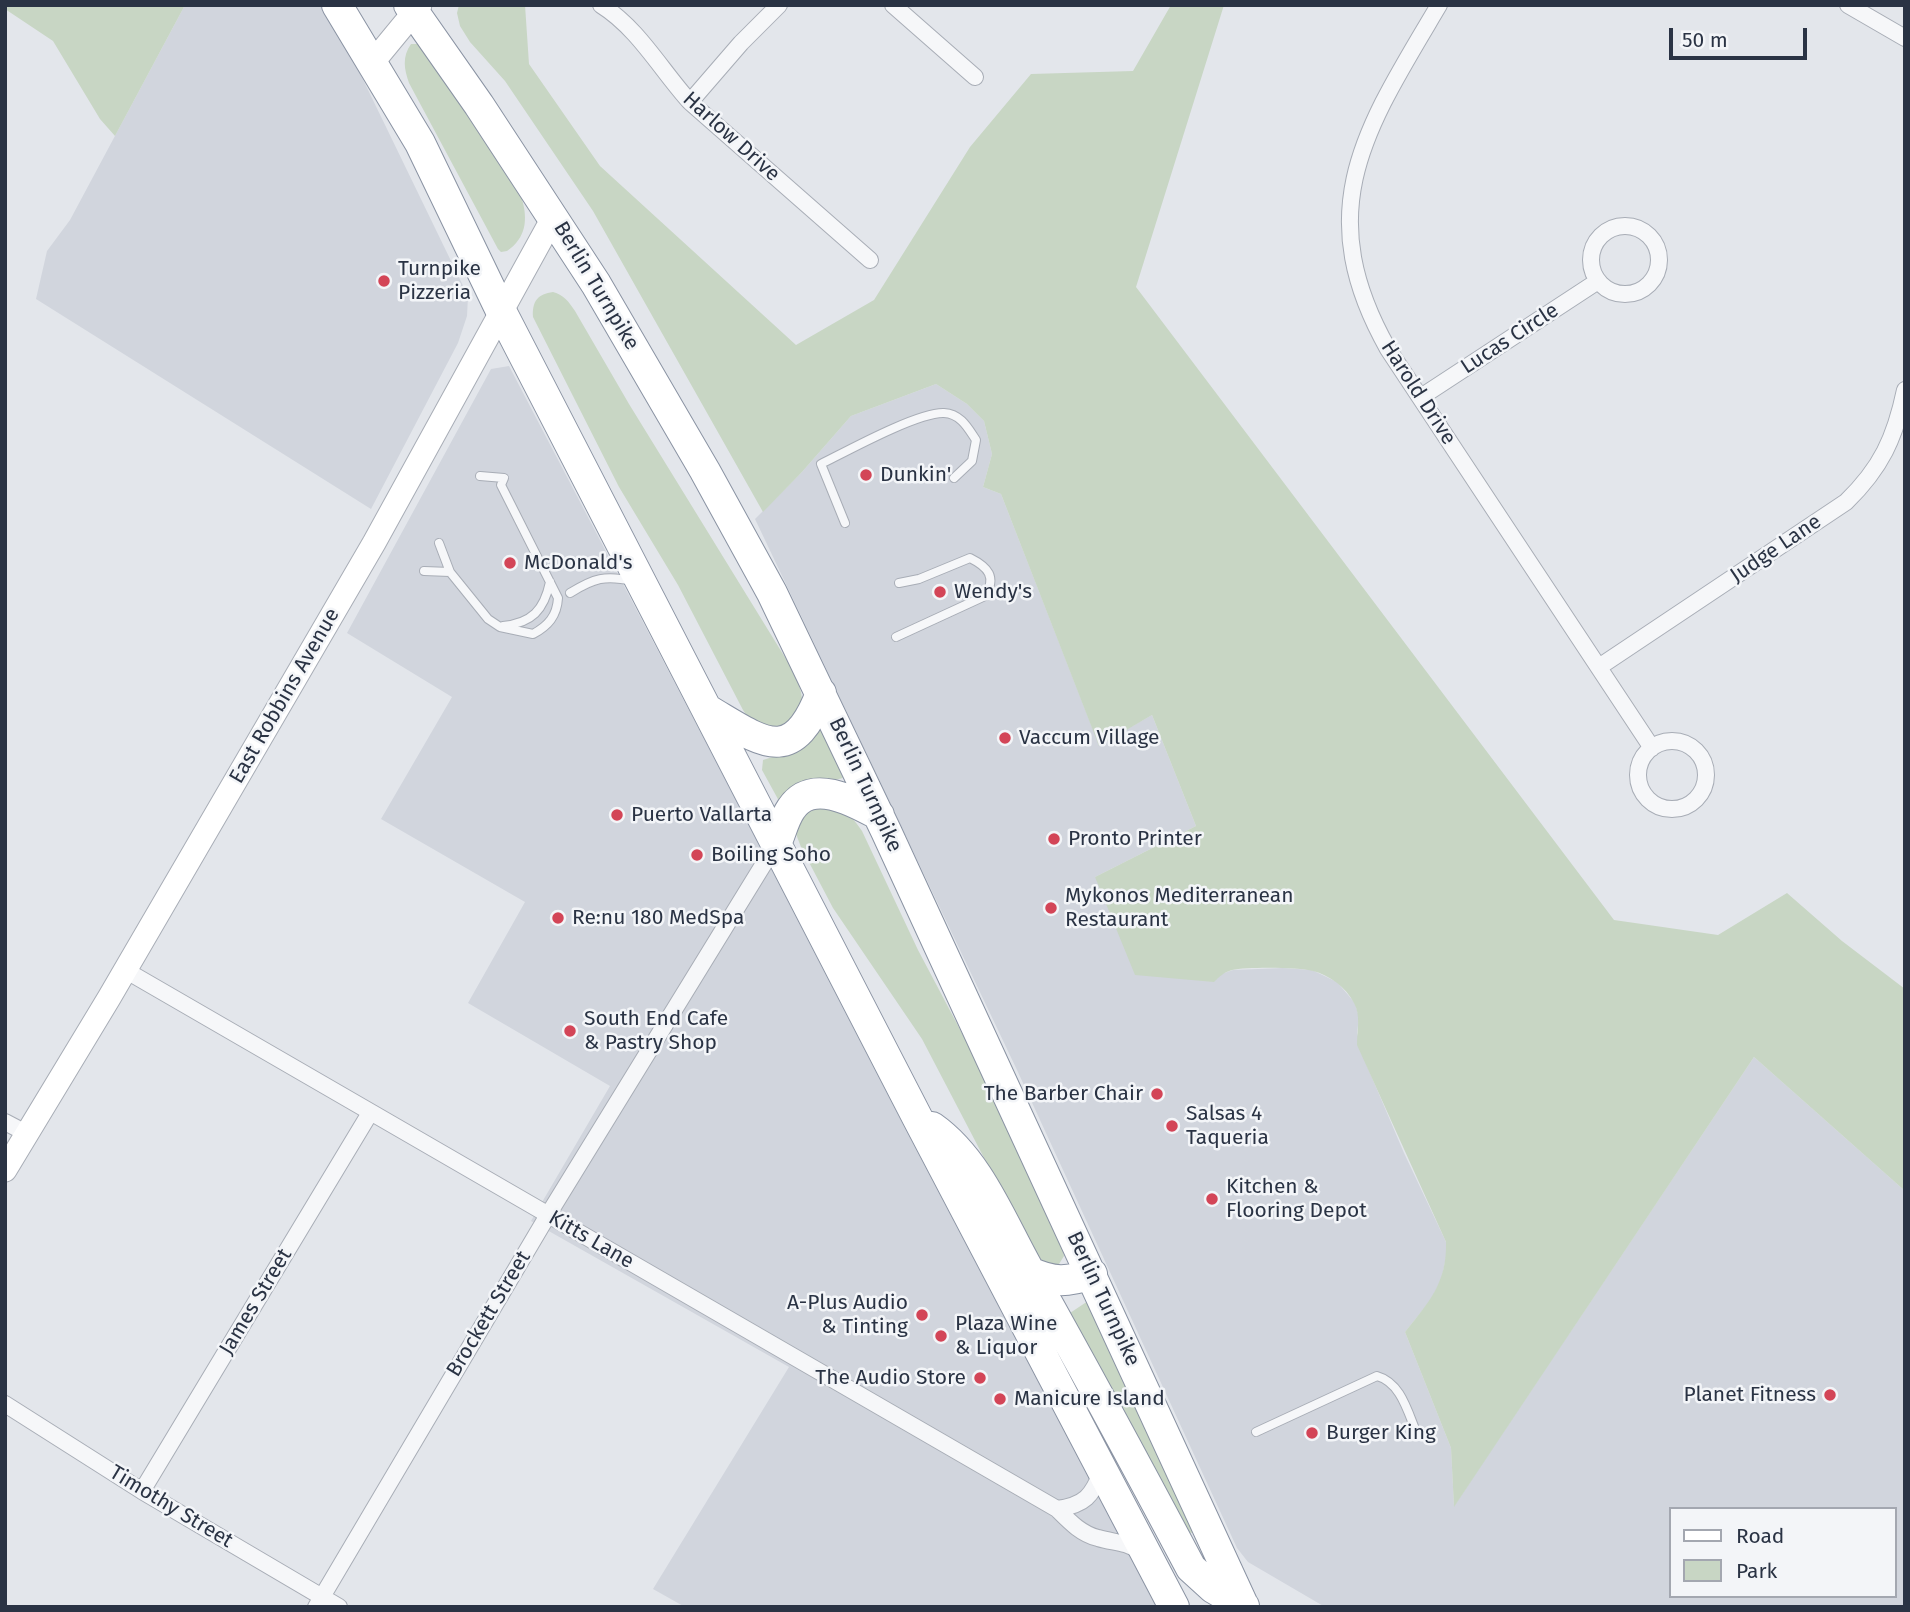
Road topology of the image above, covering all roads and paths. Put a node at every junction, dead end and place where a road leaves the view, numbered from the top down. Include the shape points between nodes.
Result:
1 (337, 5) edge
2 (601, 5) edge
3 (779, 5) edge
4 (893, 5) edge
5 (1438, 5) edge
6 (1848, 5) edge
7 (414, 8) edge
8 (1905, 38) edge
9 (373, 62) junction
10 (975, 76) dead end
11 (690, 102) junction
12 (554, 216) junction
13 (870, 260) dead end
14 (1598, 281) junction
15 (501, 312) junction
16 (1905, 390) edge
17 (1421, 397) junction
18 (480, 476) dead end
19 (954, 478) dead end
20 (845, 523) dead end
21 (439, 543) dead end
22 (424, 571) dead end
23 (450, 572) junction
24 (550, 582) junction
25 (642, 583) junction
26 (899, 583) dead end
27 (570, 593) dead end
28 (500, 627) junction
29 (896, 637) dead end
30 (1599, 667) junction
31 (821, 693) junction
32 (708, 710) junction
33 (1652, 748) junction
34 (879, 815) junction
35 (776, 844) junction
36 (125, 970) junction
37 (370, 1113) junction
38 (917, 1117) junction
39 (5, 1122) edge
40 (26, 1133) junction
41 (5, 1170) edge
42 (548, 1215) junction
43 (1030, 1272) junction
44 (1092, 1274) junction
45 (5, 1404) edge
46 (1256, 1432) dead end
47 (1418, 1436) dead end
48 (1101, 1471) junction
49 (142, 1491) junction
50 (1057, 1509) junction
51 (1147, 1555) junction
52 (319, 1602) edge
53 (339, 1607) edge
54 (1174, 1607) edge
55 (1244, 1607) edge

1 - 9 highway
2 - 11 street, Harlow Drive via 628,26
3 - 11 street
4 - 10 street
5 - 17 street, Harold Drive via 1367,134 1351,203 1352,255 1365,301 1388,349
6 - 8 street
7 - 9 main road
7 - 12 highway, Berlin Turnpike
9 - 15 highway via 420,143
11 - 13 street, Harlow Drive
12 - 15 main road, East Robbins Avenue
12 - 31 highway, Berlin Turnpike via 718,494
14 - 14 street via 1620,294 1644,289 1654,279 1659,261 1651,238 1628,227 1604,234 1592,256
14 - 17 street, Lucas Circle
15 - 25 highway
15 - 36 main road, East Robbins Avenue via 374,543
16 - 30 street, Judge Lane via 1897,425 1878,467 1846,502
17 - 30 street, Harold Drive
18 - 24 lane via 505,478 501,485
19 - 20 lane via 972,461 976,440 963,420 945,413 918,418 821,464
21 - 23 lane
22 - 23 lane
23 - 28 lane
24 - 28 lane via 546,601 537,612 517,625
24 - 28 lane via 558,598 550,622 533,634
25 - 27 lane via 611,576 587,582
25 - 32 highway
26 - 29 lane via 970,558 988,569 992,578 985,596
30 - 33 street, Harold Drive
31 - 32 highway via 812,717 786,741 769,743
31 - 34 highway, Berlin Turnpike
32 - 35 highway
33 - 33 street via 1639,771 1646,797 1670,809 1695,800 1706,776 1696,751 1671,741
34 - 35 highway via 848,799 817,792 791,808
34 - 44 highway, Berlin Turnpike
35 - 38 highway
35 - 42 street, Brockett Street
36 - 37 street, Kitts Lane
36 - 40 main road, East Robbins Avenue
37 - 42 street, Kitts Lane
37 - 49 street, James Street
38 - 43 highway via 948,1138 972,1169
38 - 48 highway
39 - 40 street
40 - 41 main road, East Robbins Avenue
42 - 50 street, Kitts Lane
42 - 52 street, Brockett Street
43 - 44 highway via 1059,1282
43 - 55 highway via 1191,1568
44 - 55 highway, Berlin Turnpike
45 - 49 street, Timothy Street
46 - 47 lane via 1377,1376 1395,1386
48 - 50 street via 1093,1491 1080,1503
48 - 51 highway
49 - 52 street, Timothy Street
50 - 51 street, Kitts Lane via 1085,1532 1129,1544
51 - 54 highway
52 - 53 street, Timothy Street

